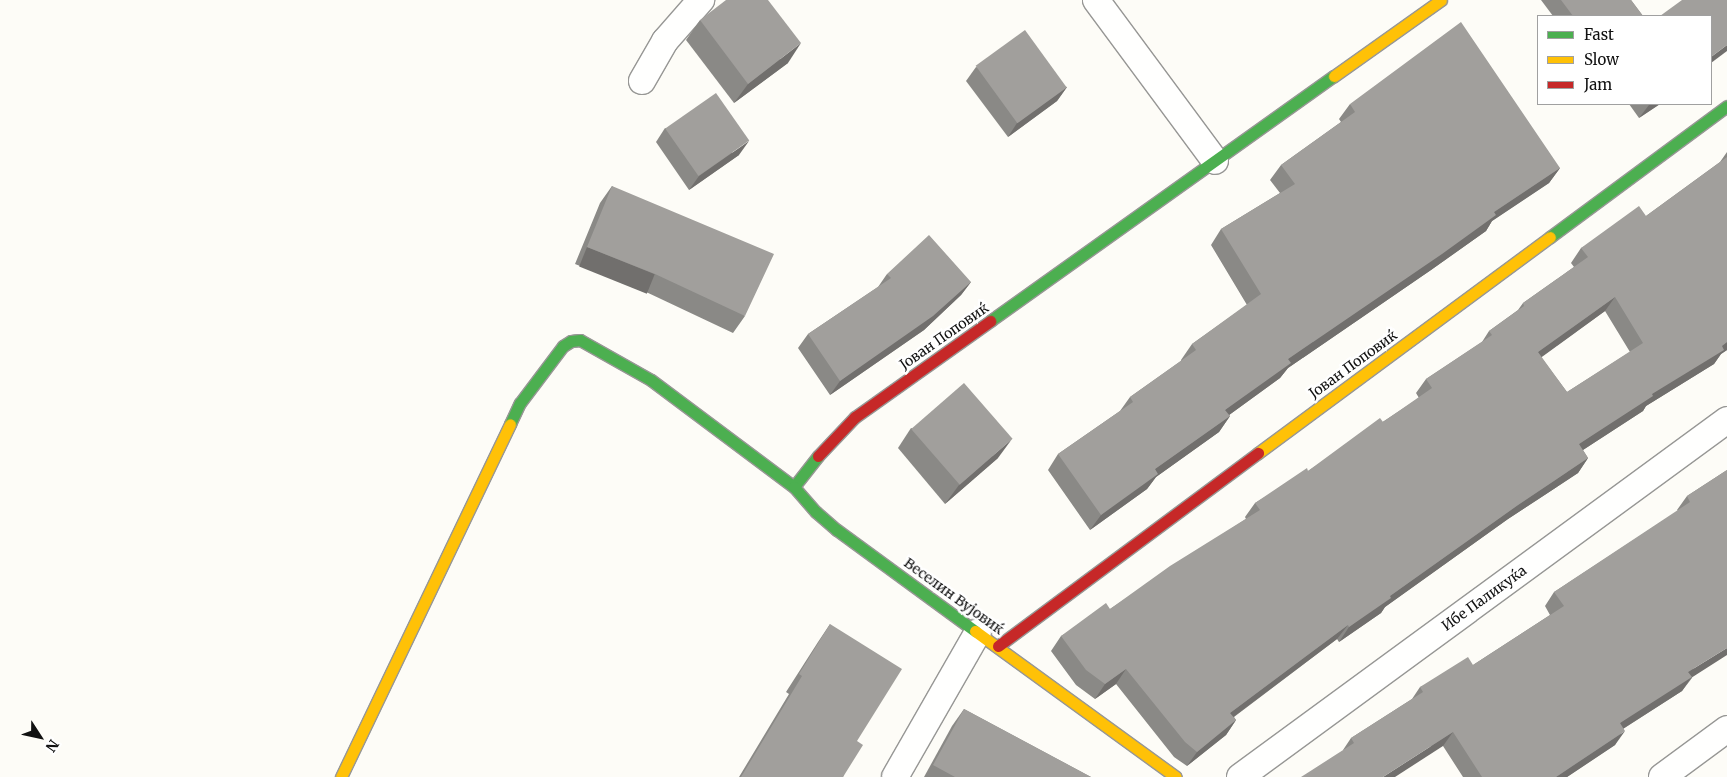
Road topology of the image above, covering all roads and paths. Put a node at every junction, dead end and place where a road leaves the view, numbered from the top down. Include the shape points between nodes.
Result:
1 (701, 0) edge
2 (1096, 0) edge
3 (1441, 0) edge
4 (642, 81) dead end
5 (1727, 106) edge
6 (1215, 161) junction
7 (1727, 420) edge
8 (794, 487) junction
9 (988, 639) junction
10 (1727, 729) edge
11 (341, 777) edge
12 (895, 777) edge
13 (1176, 777) edge
14 (1240, 777) edge
15 (1662, 777) edge

1 - 4 street via 665,41
2 - 6 street
3 - 6 street, Јован Поповиќ
5 - 9 street, Јован Поповиќ
6 - 8 street, Јован Поповиќ via 855,418 809,464
7 - 14 street, Ибе Паликуќа
8 - 9 street, Веселин Вујовиќ via 837,530
8 - 11 street, Веселин Вујовиќ via 651,380 580,340 562,346 520,402
9 - 12 street
9 - 13 street, Веселин Вујовиќ
10 - 15 street

